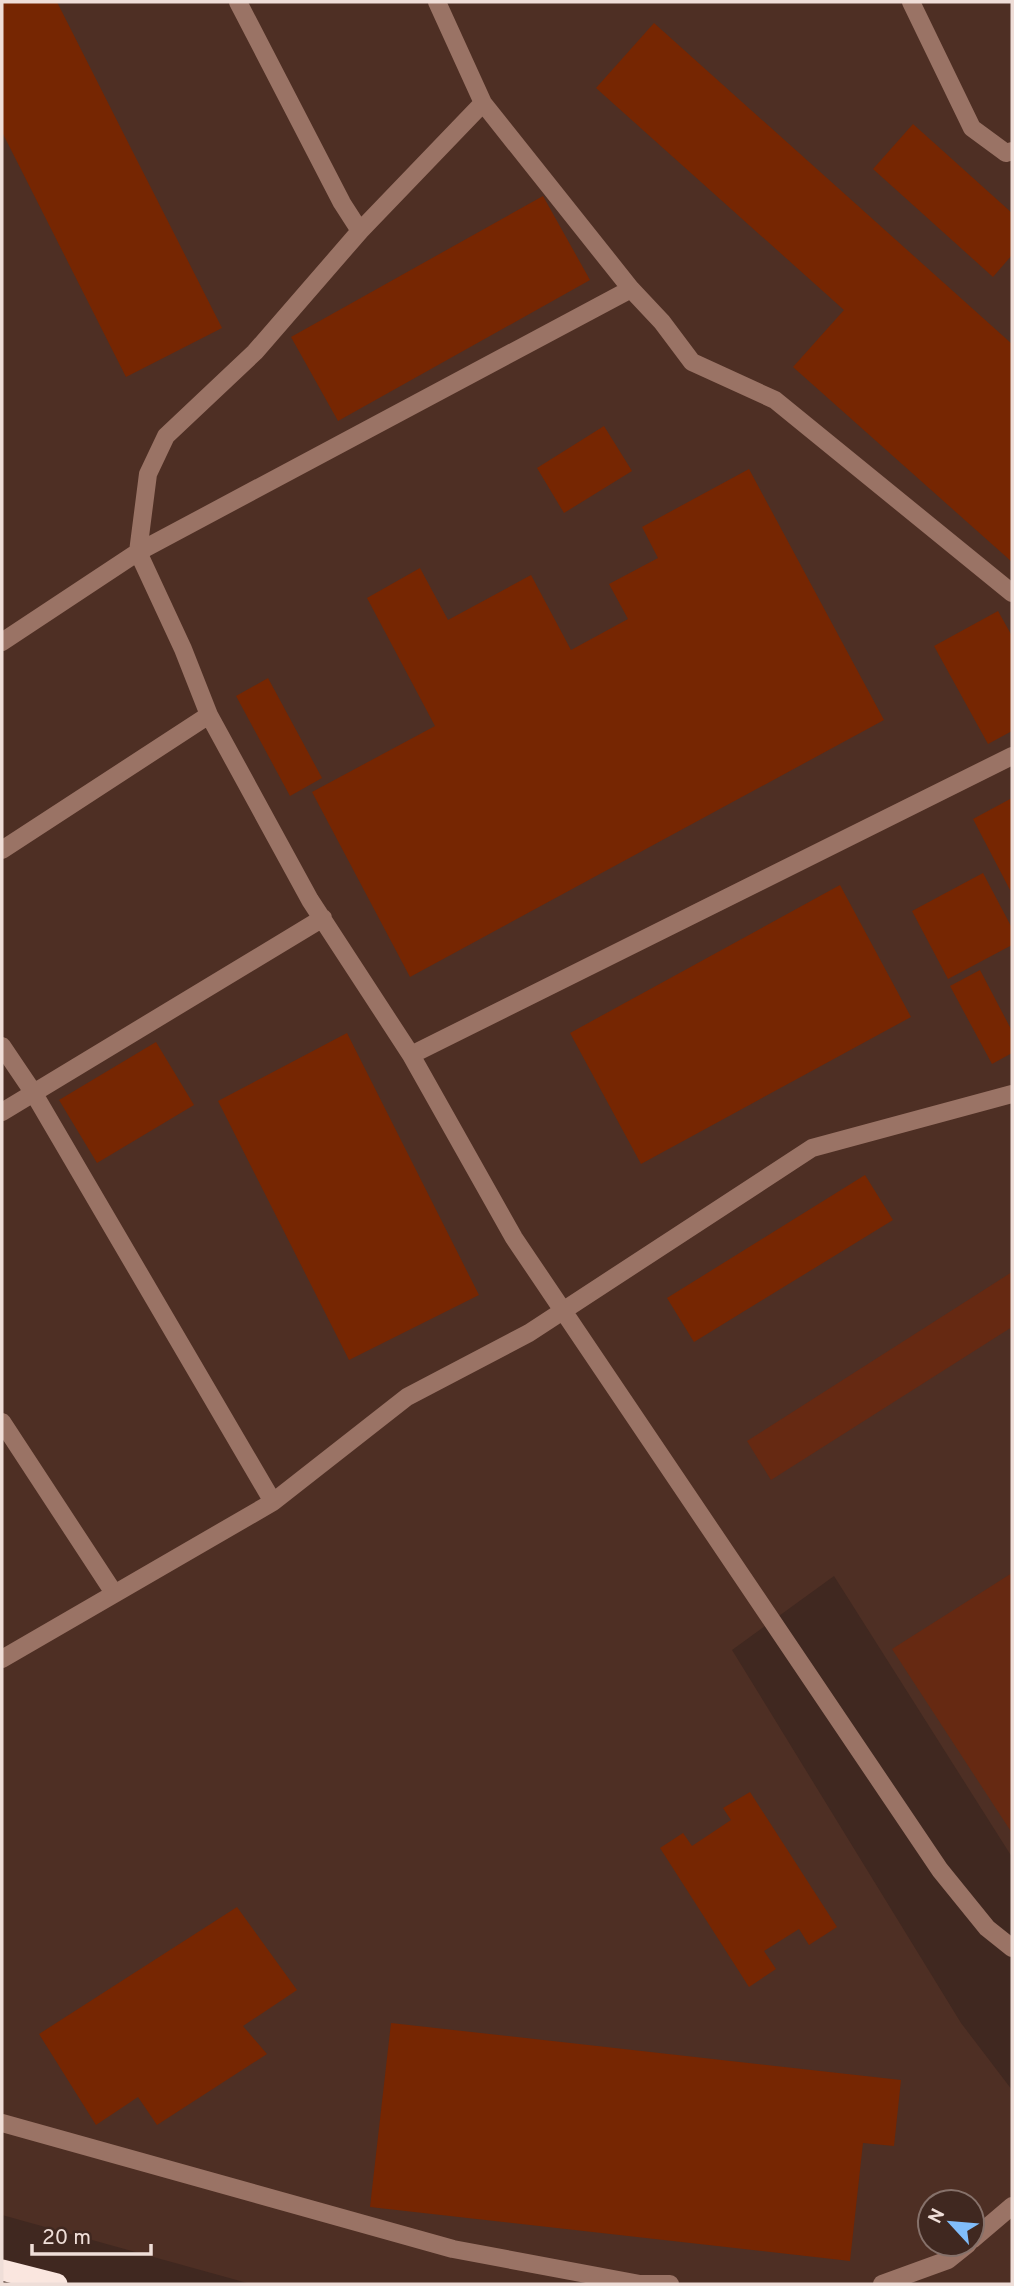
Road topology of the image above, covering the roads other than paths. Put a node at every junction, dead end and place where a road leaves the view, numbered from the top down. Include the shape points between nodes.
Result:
1 (238, 2) edge
2 (437, 2) edge
3 (911, 2) edge
4 (483, 103) junction
5 (1012, 151) edge
6 (360, 231) junction
7 (631, 289) junction
8 (138, 552) junction
9 (1012, 593) edge
10 (2, 642) edge
11 (209, 715) junction
12 (1012, 756) edge
13 (2, 850) edge
14 (323, 918) junction
15 (2, 1046) edge
16 (411, 1055) junction
17 (33, 1092) junction
18 (1012, 1094) edge
19 (2, 1112) edge
20 (562, 1311) junction
21 (2, 1422) edge
22 (273, 1502) junction
23 (114, 1593) junction
24 (2, 1659) edge
25 (1012, 1948) edge
26 (2, 2123) edge
27 (1012, 2206) edge
28 (986, 2228) edge
29 (950, 2258) edge
30 (2, 2270) edge
31 (57, 2284) edge
32 (670, 2284) edge
33 (882, 2284) edge

1 - 6 lane
2 - 4 lane
3 - 5 lane via 972,128 1006,153
4 - 6 lane
4 - 7 lane
6 - 8 lane via 255,352 166,436 148,474
7 - 8 lane
7 - 9 lane via 692,362 775,400
8 - 10 lane
8 - 11 lane
11 - 13 lane
11 - 14 lane
12 - 16 lane
14 - 16 lane
14 - 17 lane
15 - 17 lane
16 - 20 lane via 514,1238
17 - 19 lane
17 - 22 lane
18 - 20 lane via 812,1148
20 - 22 lane via 407,1397
20 - 25 lane via 940,1870 987,1928
21 - 23 lane
22 - 23 lane
23 - 24 lane
26 - 32 lane via 453,2249 640,2284
27 - 28 lane
29 - 33 lane
30 - 31 highway

